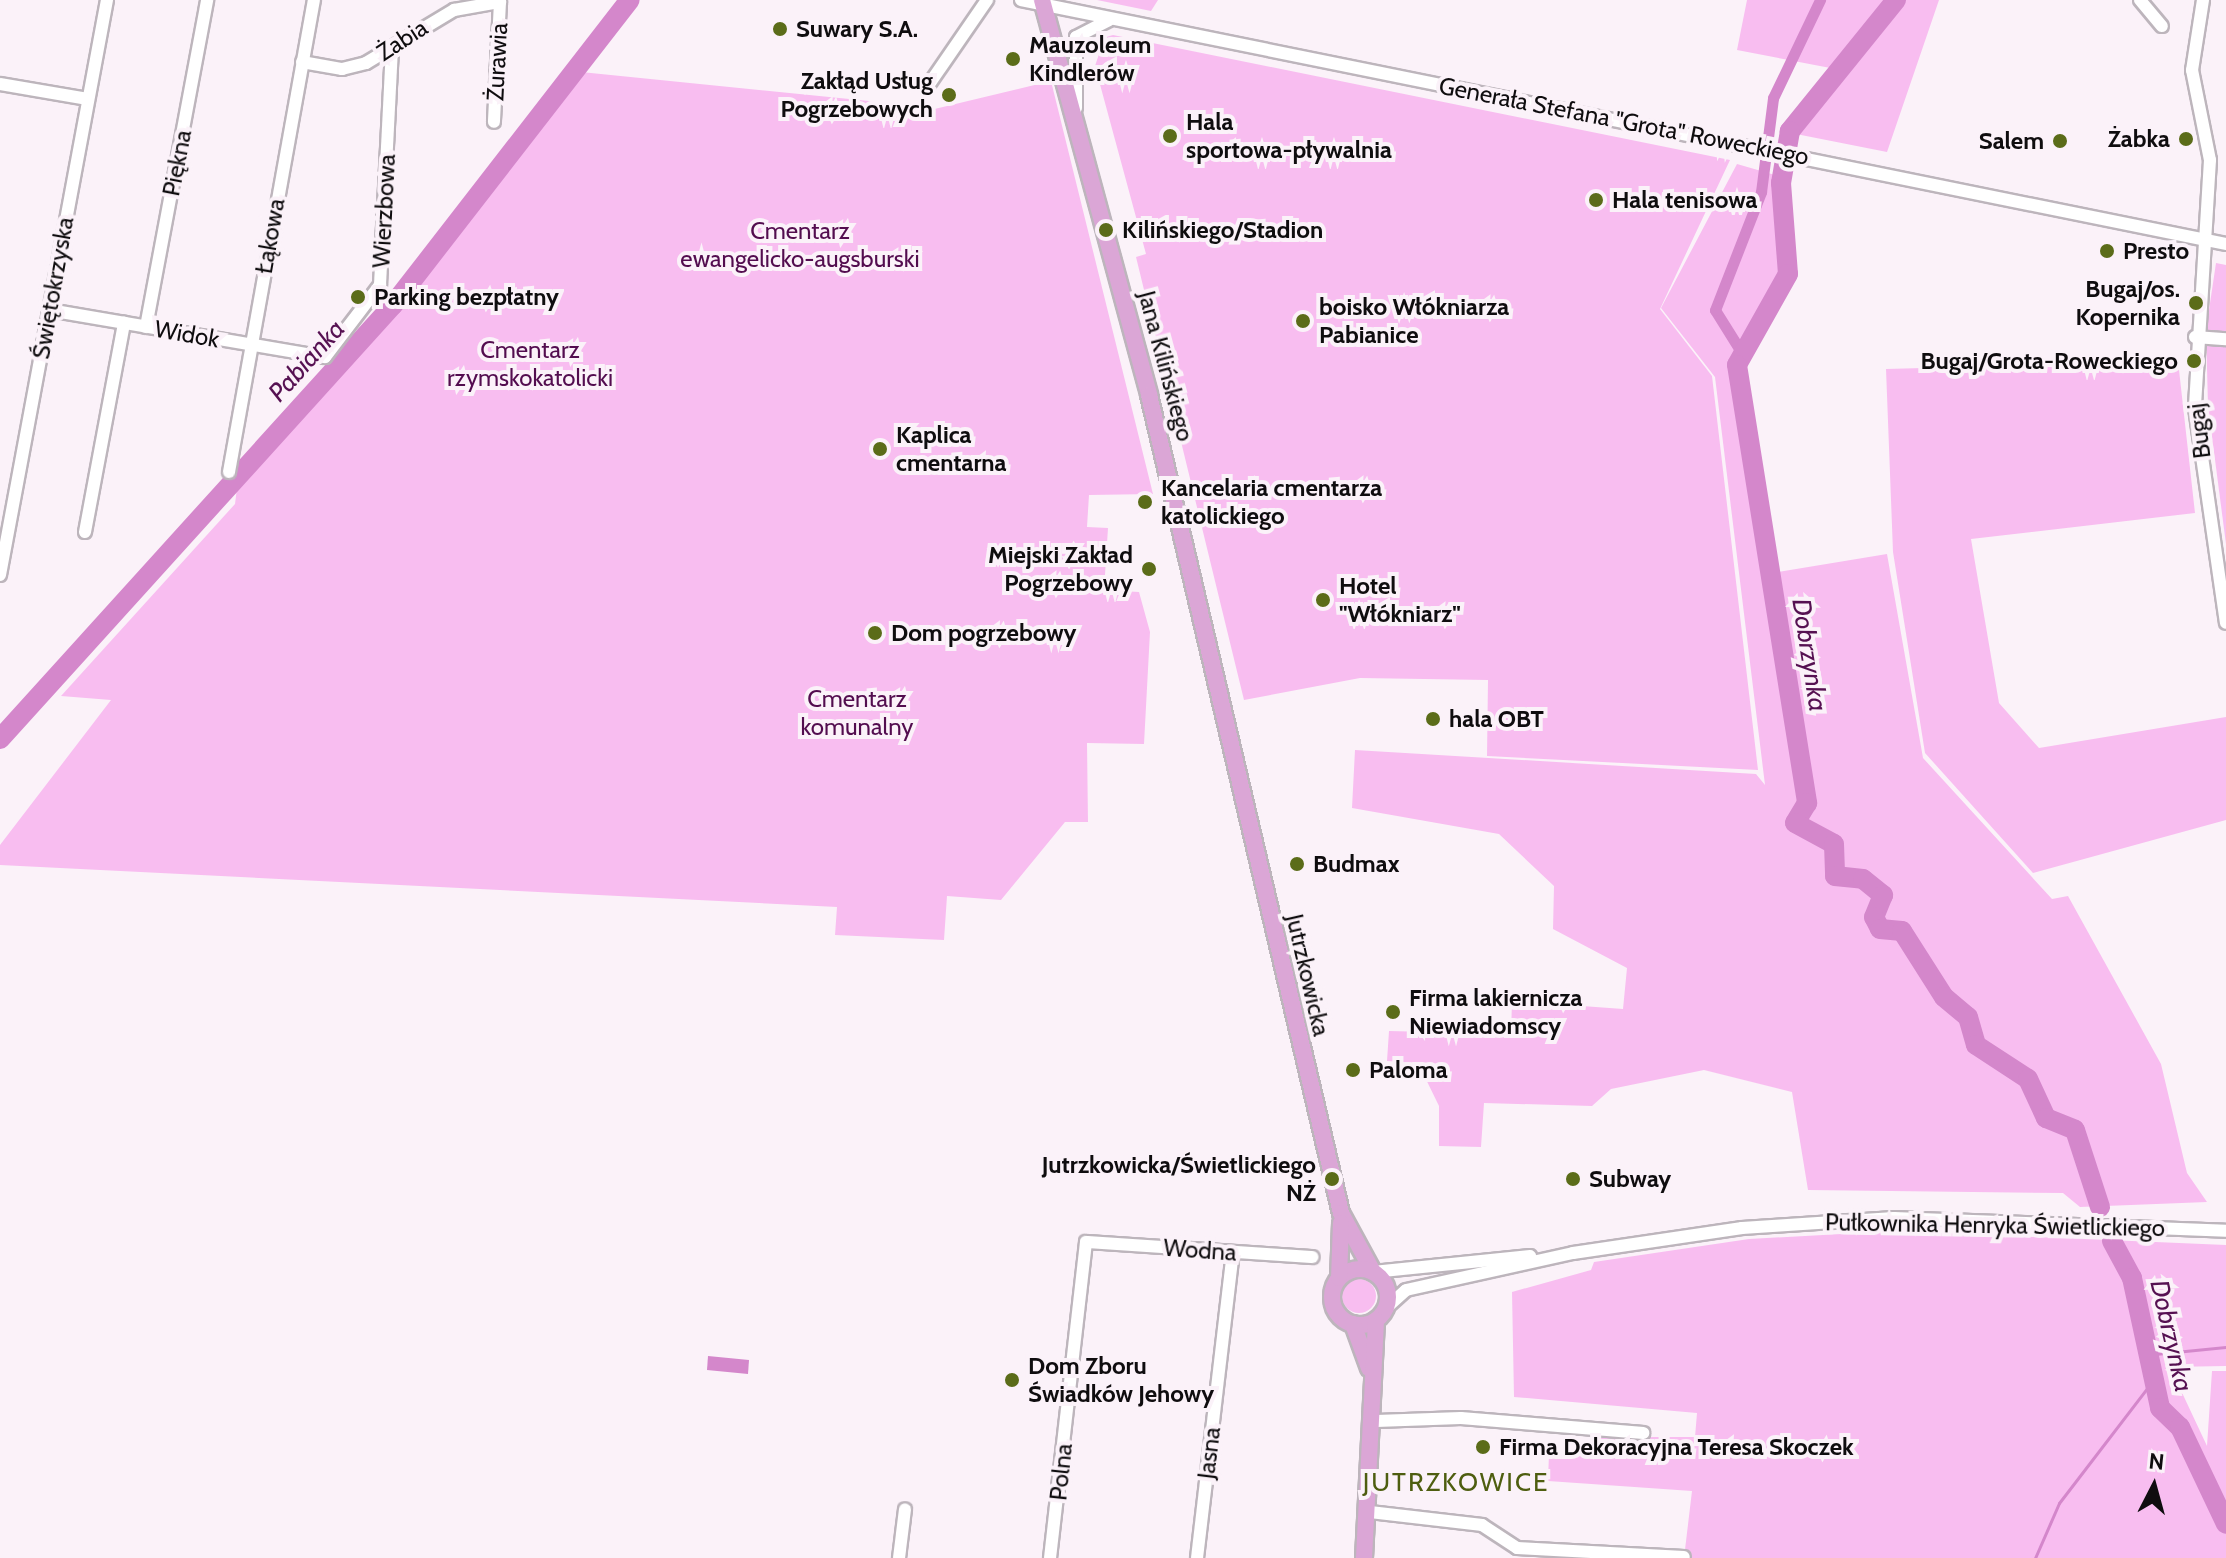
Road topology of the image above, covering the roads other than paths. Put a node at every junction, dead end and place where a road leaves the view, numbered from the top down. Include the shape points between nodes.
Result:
1 (107, 0) edge
2 (207, 0) edge
3 (314, 0) edge
4 (987, 0) edge
5 (1021, 0) edge
6 (2140, 0) edge
7 (2203, 0) edge
8 (500, 2) joint
9 (1042, 2) edge
10 (1132, 21) junction
11 (2162, 26) dead end
12 (392, 47) junction
13 (302, 62) junction
14 (930, 83) dead end
15 (0, 84) edge
16 (88, 99) junction
17 (1076, 109) junction
18 (494, 122) dead end
19 (2203, 239) junction
20 (2226, 244) edge
21 (49, 310) junction
22 (124, 323) junction
23 (146, 327) junction
24 (2195, 337) junction
25 (2226, 339) edge
26 (250, 345) junction
27 (325, 357) joint
28 (229, 472) dead end
29 (85, 532) dead end
30 (0, 575) edge
31 (2226, 623) edge
32 (1231, 748) joint
33 (1341, 1213) junction
34 (2226, 1231) edge
35 (1086, 1242) joint
36 (1233, 1252) junction
37 (1573, 1253) junction
38 (1313, 1257) dead end
39 (1373, 1272) junction
40 (1339, 1278) junction
41 (1381, 1314) junction
42 (1353, 1324) junction
43 (1372, 1377) junction
44 (1376, 1421) junction
45 (1643, 1433) dead end
46 (905, 1509) dead end
47 (1370, 1512) junction
48 (1684, 1557) edge
49 (899, 1558) edge
50 (1050, 1558) edge
51 (1197, 1558) edge
52 (1364, 1558) edge

1 - 16 street, Świętokrzyska
2 - 23 street, Piękna
3 - 13 street, Łąkowa
4 - 14 street
5 - 9 street, Generała Stefana "Grota" Roweckiego
6 - 11 street
7 - 19 street, Bugaj via 2192,70 2210,160
8 - 12 street, Żabia via 454,10
8 - 18 street, Żurawia
9 - 10 street, Generała Stefana "Grota" Roweckiego
9 - 17 main road, Jana Kilińskiego
10 - 17 street via 1097,22 1076,37
10 - 19 street, Generała Stefana "Grota" Roweckiego
12 - 13 street, Żabia via 342,69
12 - 27 street, Wierzbowa via 380,285
13 - 26 street, Łąkowa
15 - 16 street
16 - 21 street, Świętokrzyska
17 - 32 main road, Jana Kilińskiego
19 - 20 street, Generała Stefana "Grota" Roweckiego
19 - 24 street, Bugaj
21 - 22 street, Widok
21 - 30 street, Świętokrzyska
22 - 23 street, Widok
22 - 29 street
23 - 26 street, Widok
24 - 25 street
24 - 31 street, Bugaj via 2195,408
26 - 27 street, Widok
26 - 28 street, Łąkowa
32 - 33 main road, Jutrzkowicka
33 - 39 main road, Jutrzkowicka
33 - 40 main road, Jutrzkowicka
34 - 37 street, Pułkownika Henryka Świetlickiego via 1894,1218 1742,1228
35 - 36 street, Wodna
35 - 50 street, Polna
36 - 38 street, Wodna
36 - 51 street, Jasna
37 - 39 street, Pułkownika Henryka Świetlickiego
37 - 41 street, Pułkownika Henryka Świetlickiego via 1406,1290
39 - 40 main road via 1355,1269
39 - 41 main road via 1387,1292
40 - 42 main road via 1332,1304
41 - 42 main road
41 - 43 main road
42 - 43 main road
43 - 44 main road
44 - 45 street via 1461,1418
44 - 47 main road
46 - 49 street
47 - 48 street via 1482,1525 1517,1548
47 - 52 main road

